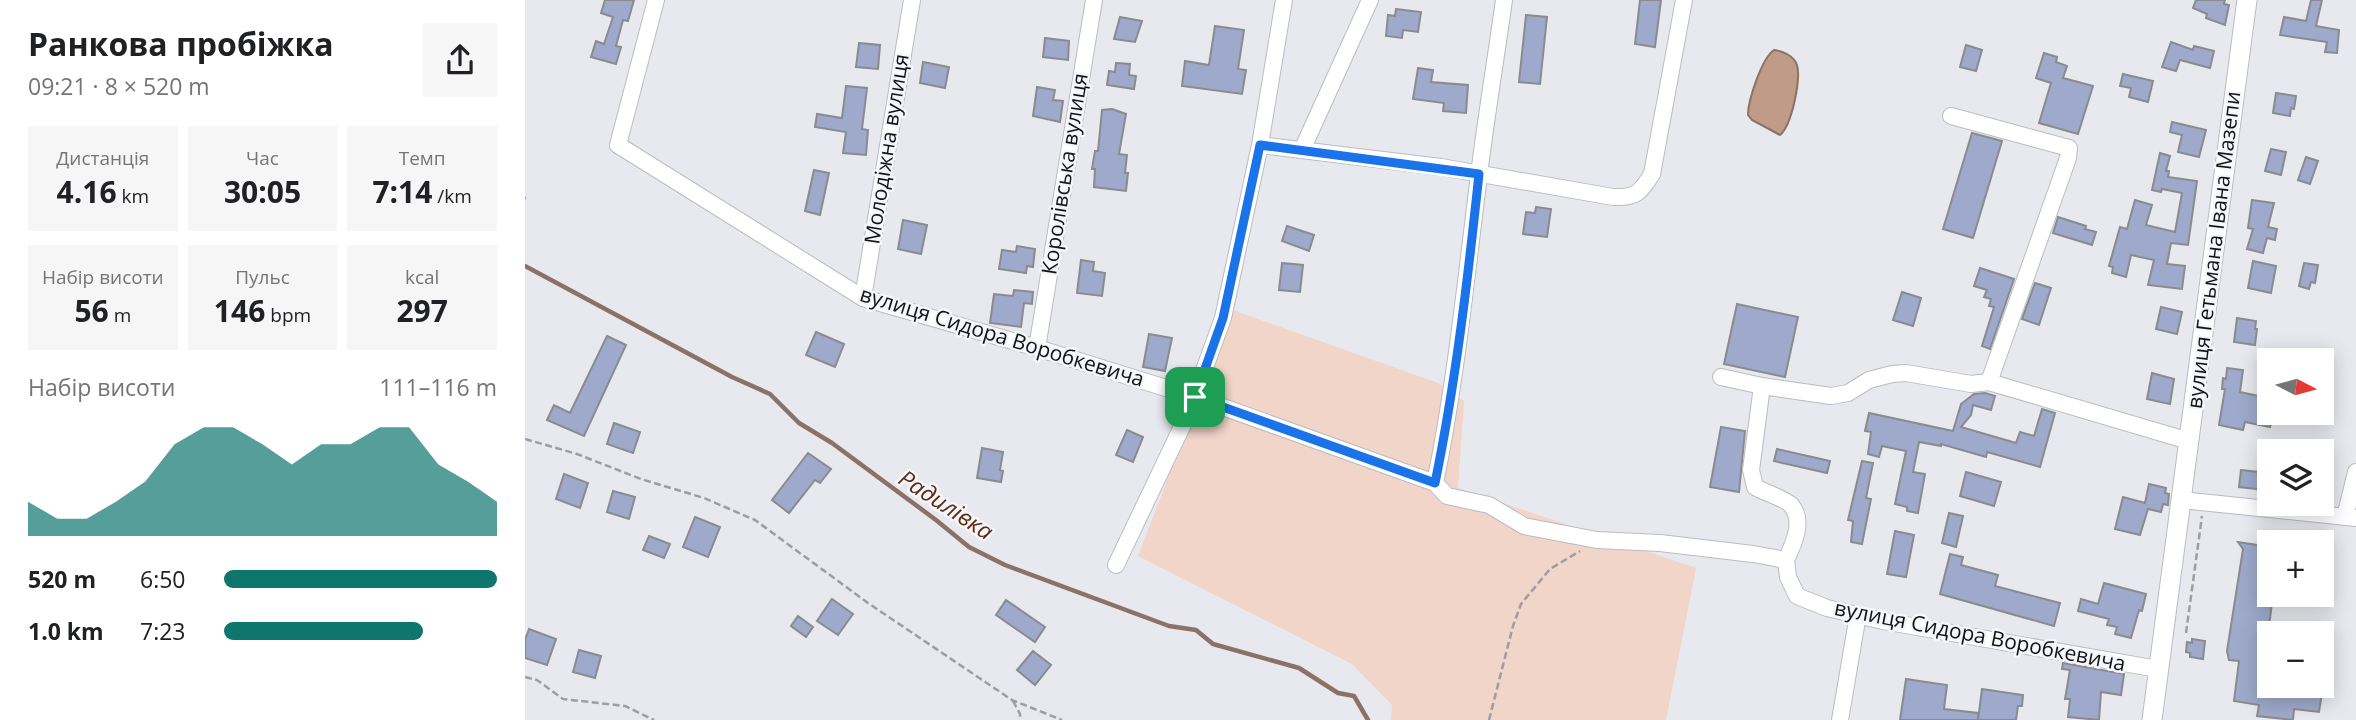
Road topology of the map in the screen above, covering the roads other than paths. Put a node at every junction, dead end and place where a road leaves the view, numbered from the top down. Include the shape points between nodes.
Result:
1 (656, 0) edge
2 (912, 0) edge
3 (1094, 0) edge
4 (1283, 0) edge
5 (1370, 0) edge
6 (1504, 0) edge
7 (1684, 0) edge
8 (2247, 0) edge
9 (1951, 116) dead end
10 (1260, 145) junction
11 (1302, 150) junction
12 (1479, 174) junction
13 (863, 298) junction
14 (1037, 348) junction
15 (1721, 377) dead end
16 (1989, 382) junction
17 (1762, 386) junction
18 (1195, 397) junction
19 (2189, 441) junction
20 (2356, 472) edge
21 (1435, 483) junction
22 (2181, 500) junction
23 (2350, 518) edge
24 (1786, 561) junction
25 (1116, 565) dead end
26 (1858, 615) junction
27 (2158, 669) junction
28 (2155, 719) edge
29 (1840, 720) edge

1 - 13 street, вулиця Сидора Воробкевича via 618,145
2 - 13 street, Молодіжна вулиця
3 - 14 street, Королівська вулиця
4 - 10 street
5 - 11 street
6 - 12 street
7 - 12 street via 1652,174 1642,190 1628,198 1613,197
8 - 19 main road, вулиця Гетьмана Івана Мазепи
9 - 16 street via 2069,148
10 - 11 street
10 - 18 street via 1223,318
11 - 12 street
12 - 21 street via 1461,331
13 - 14 street, вулиця Сидора Воробкевича
14 - 18 street, вулиця Сидора Воробкевича
15 - 17 street
16 - 17 street via 1892,374 1831,396
16 - 19 street
17 - 24 street via 1751,470 1755,487 1791,504 1797,517 1795,540
18 - 21 street, вулиця Сидора Воробкевича
18 - 25 street
19 - 22 main road, вулиця Гетьмана Івана Мазепи
20 - 23 street
21 - 24 street, вулиця Сидора Воробкевича via 1447,496 1489,505 1524,526 1597,540 1674,544
22 - 23 street
22 - 27 main road, вулиця Гетьмана Івана Мазепи
24 - 26 street, вулиця Сидора Воробкевича via 1797,596
26 - 27 street, вулиця Сидора Воробкевича
26 - 29 street
27 - 28 main road, вулиця Гетьмана Івана Мазепи

